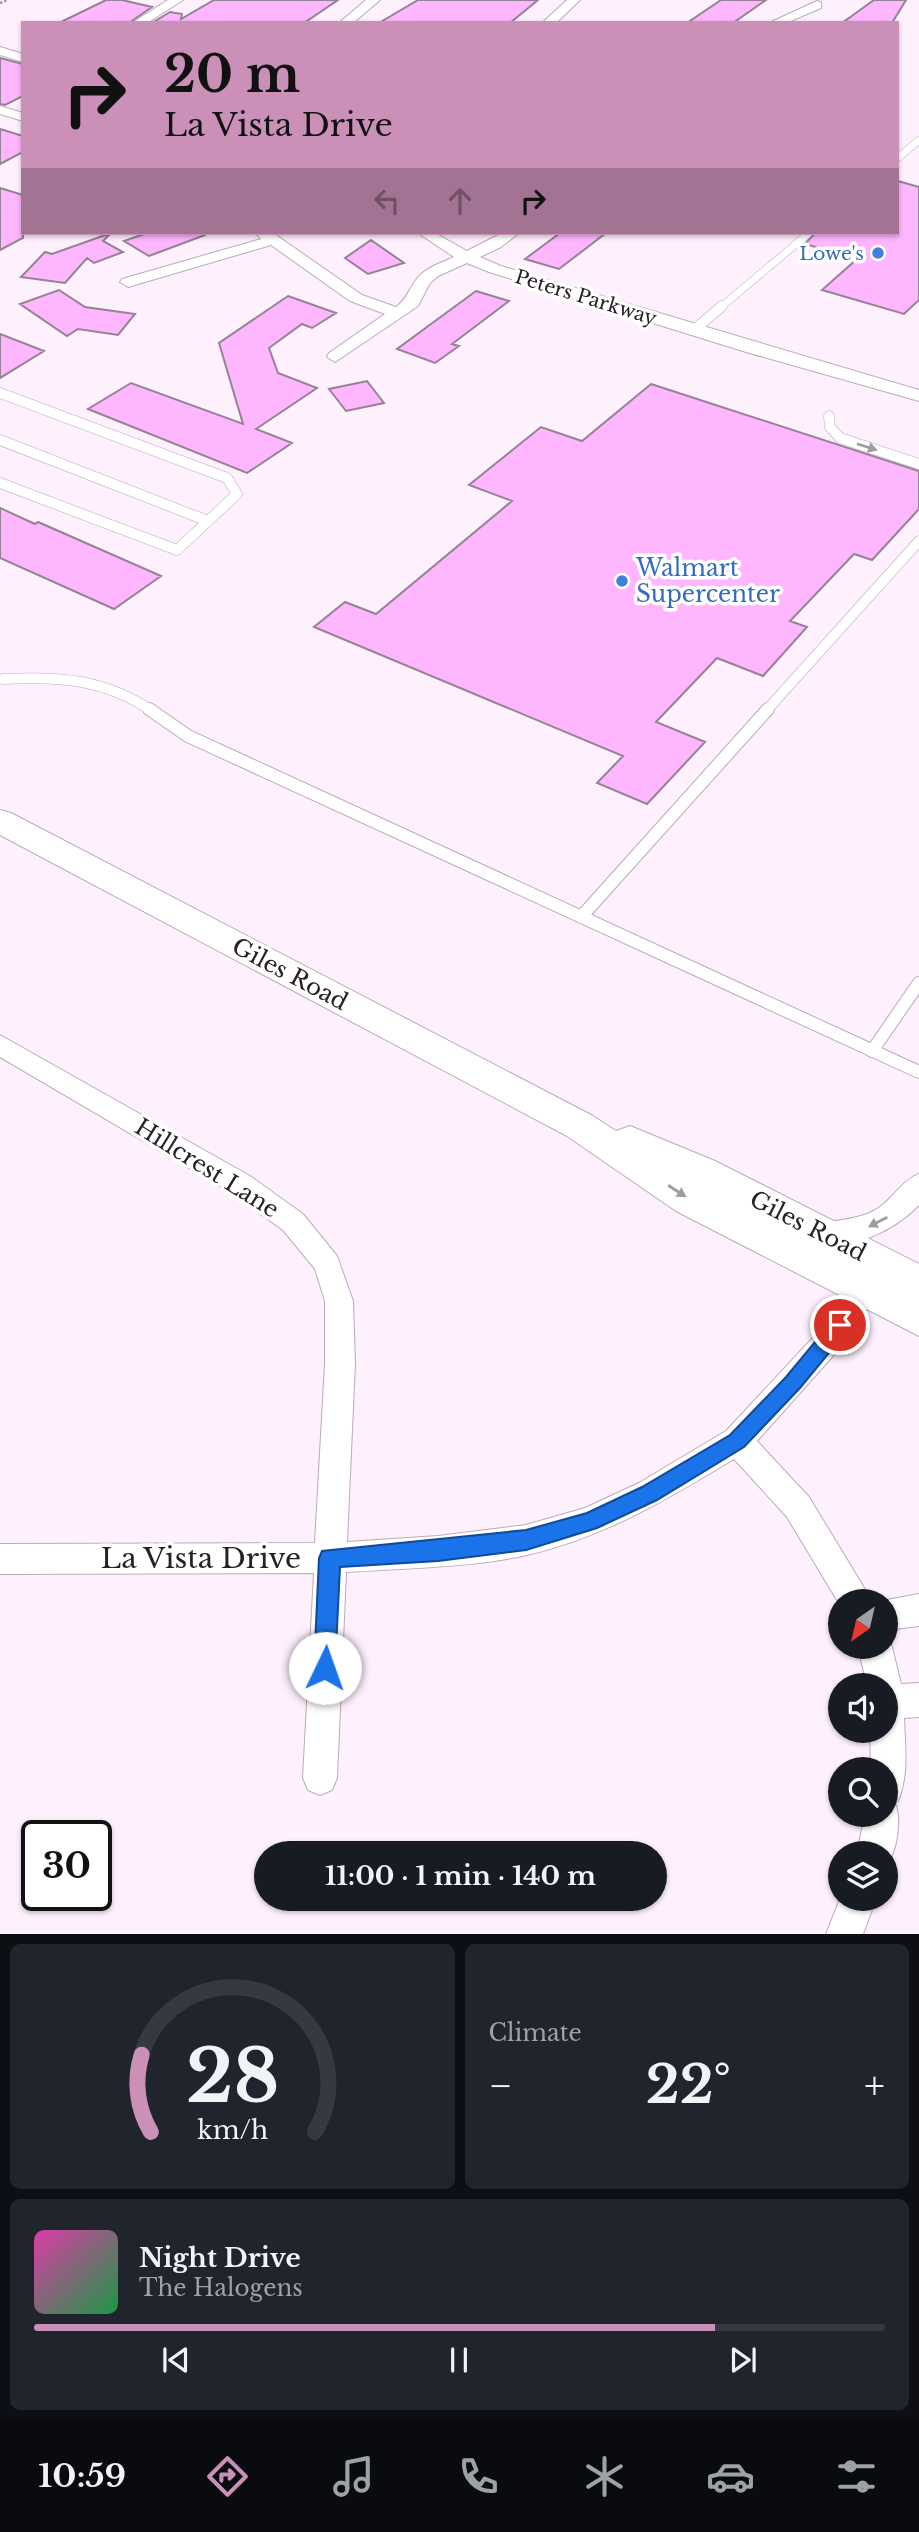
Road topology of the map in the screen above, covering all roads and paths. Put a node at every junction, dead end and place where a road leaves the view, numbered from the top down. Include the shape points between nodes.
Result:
1 (7, 0) edge
2 (177, 0) edge
3 (374, 0) edge
4 (574, 0) edge
5 (0, 3) edge
6 (817, 5) dead end
7 (141, 21) edge
8 (348, 21) edge
9 (550, 21) edge
10 (780, 21) edge
11 (0, 51) edge
12 (21, 57) edge
13 (0, 110) edge
14 (21, 116) edge
15 (919, 140) edge
16 (899, 157) edge
17 (428, 235) edge
18 (509, 235) edge
19 (808, 235) edge
20 (268, 237) edge
21 (466, 257) junction
22 (128, 282) dead end
23 (397, 313) junction
24 (694, 330) junction
25 (752, 348) junction
26 (335, 357) dead end
27 (0, 393) edge
28 (919, 396) edge
29 (919, 407) edge
30 (829, 416) dead end
31 (0, 440) edge
32 (919, 464) edge
33 (0, 483) edge
34 (208, 521) junction
35 (919, 541) edge
36 (2, 679) dead end
37 (0, 821) edge
38 (582, 917) junction
39 (919, 983) edge
40 (0, 1045) edge
41 (872, 1051) junction
42 (919, 1072) edge
43 (580, 1126) junction
44 (919, 1185) edge
45 (823, 1234) junction
46 (873, 1277) junction
47 (919, 1283) edge
48 (919, 1318) edge
49 (737, 1441) junction
50 (330, 1558) junction
51 (0, 1559) edge
52 (849, 1589) edge
53 (919, 1609) edge
54 (898, 1613) edge
55 (320, 1778) dead end
56 (853, 1911) edge
57 (844, 1934) edge

1 - 5 path
2 - 7 street
3 - 8 street
4 - 9 street
6 - 10 street
11 - 12 street
13 - 14 street
15 - 16 lane
17 - 21 street, Peters Parkway
18 - 21 street
19 - 24 lane
20 - 22 street
20 - 23 street via 356,298
21 - 23 street via 426,278 412,303
21 - 24 street, Peters Parkway
23 - 26 street
24 - 25 street, Peters Parkway
25 - 28 street
25 - 29 street via 783,364
27 - 34 lane via 226,478 237,494
30 -> 32 lane via 830,428 840,439
31 - 34 lane
33 - 34 lane via 177,550
35 - 38 lane
36 - 38 lane via 50,677 119,691 188,736
37 - 43 street, Giles Road
38 - 41 lane
39 - 41 lane
40 - 50 street, Hillcrest Lane via 240,1185 293,1222 327,1264 339,1301 340,1338
41 - 42 lane
43 - 45 street, Giles Road via 701,1172
43 -> 46 street, Giles Road via 690,1200
44 -> 45 street via 905,1205 880,1221 855,1232
45 - 46 street, Giles Road
46 - 47 street, Giles Road
46 - 48 street, Giles Road
46 - 49 street, La Vista Drive via 800,1374
49 - 50 street, La Vista Drive via 650,1493 590,1521 526,1540
49 - 52 street via 799,1507
50 - 51 street, La Vista Drive
50 - 55 street, Hillcrest Lane
53 - 54 street
56 - 57 street

